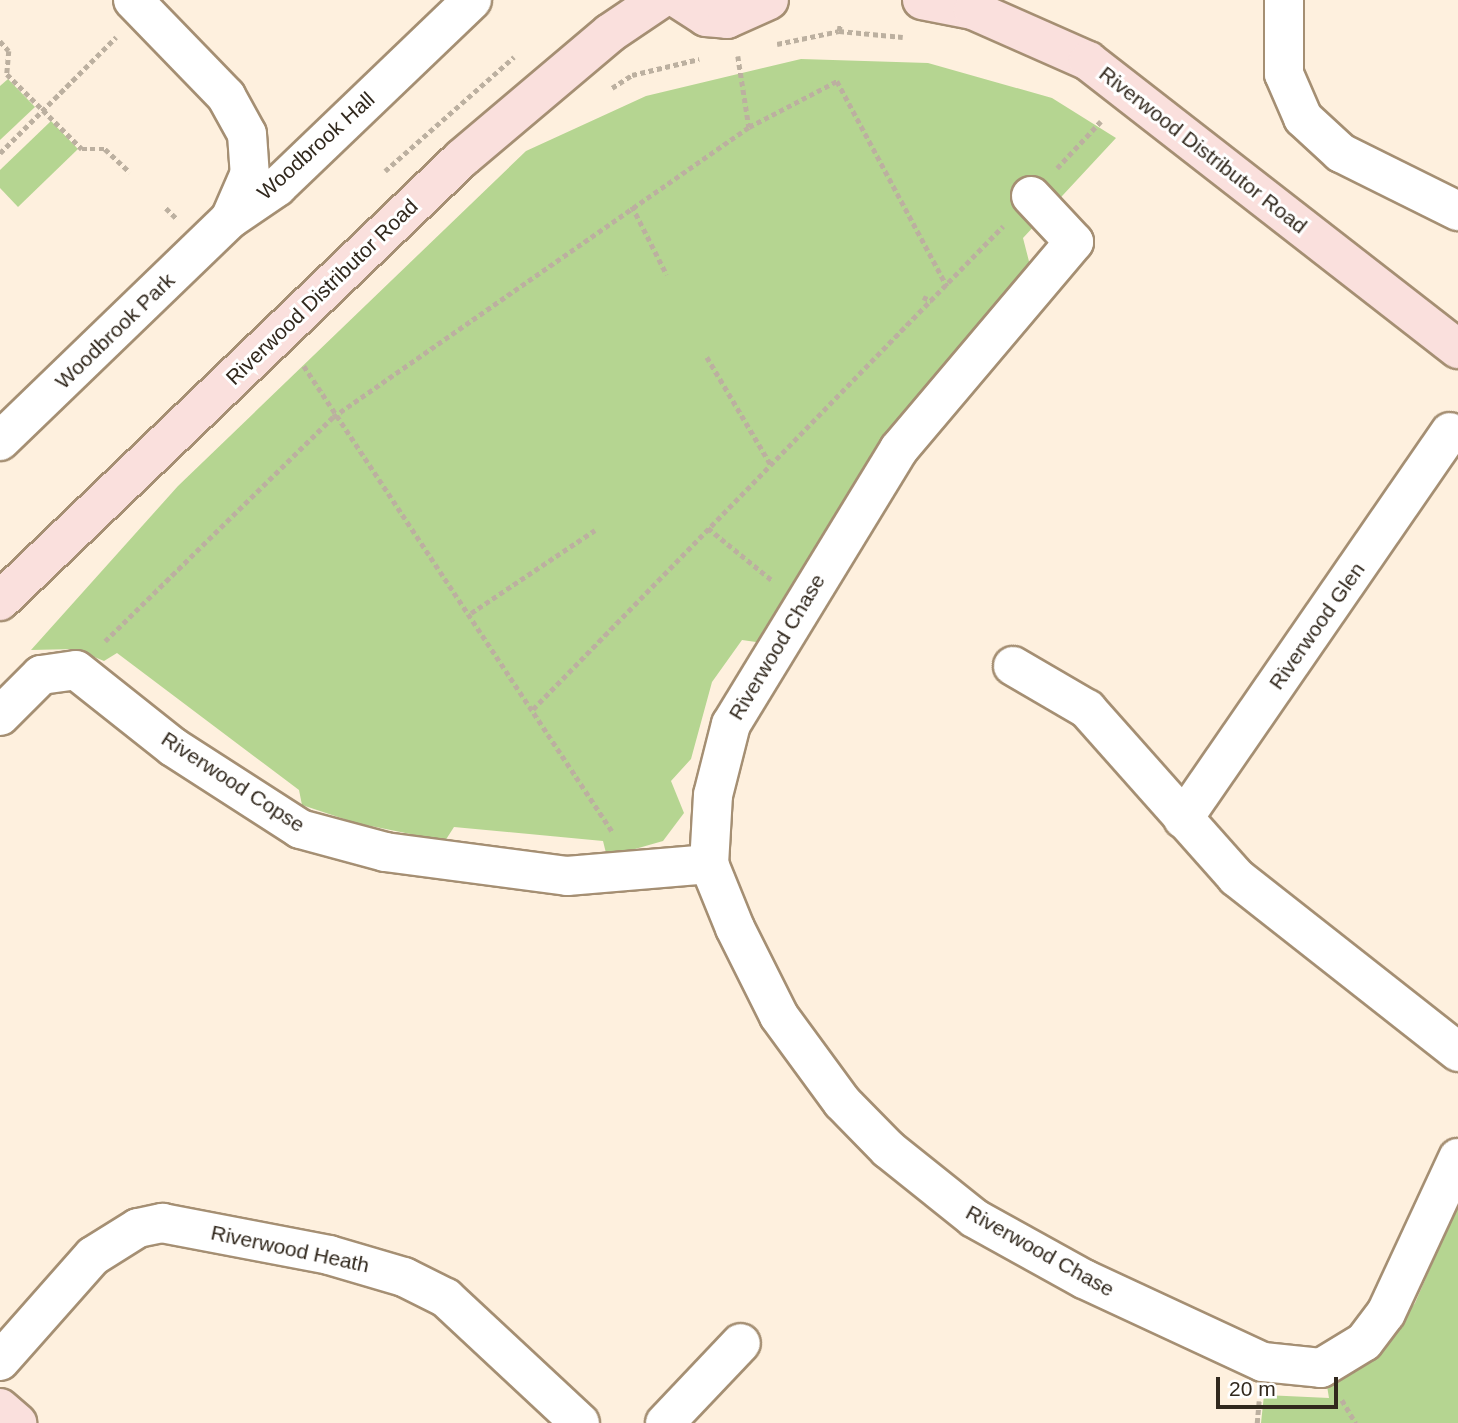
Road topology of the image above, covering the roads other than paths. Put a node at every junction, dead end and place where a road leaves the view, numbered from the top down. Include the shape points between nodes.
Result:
1 (472, 0) edge
2 (659, 0) edge
3 (680, 0) edge
4 (769, 0) edge
5 (922, 0) edge
6 (1284, 0) edge
7 (127, 16) edge
8 (1031, 196) road end
9 (1458, 211) edge
10 (230, 219) junction
11 (1458, 349) edge
12 (1450, 432) dead end
13 (0, 441) edge
14 (4, 589) edge
15 (1013, 666) dead end
16 (0, 716) edge
17 (1183, 819) junction
18 (709, 864) junction
19 (1458, 1052) edge
20 (1458, 1158) edge
21 (741, 1343) dead end
22 (0, 1361) edge
23 (0, 1408) edge
24 (17, 1423) edge
25 (580, 1423) edge
26 (665, 1423) edge

1 - 10 street, Woodbrook Hall via 277,187
2 - 14 street, Riverwood Distributor Road via 610,33 461,159
3 - 4 street via 706,17 727,19
5 - 11 street, Riverwood Distributor Road via 973,10 1088,61
6 - 9 street via 1284,74 1303,118 1341,153
7 - 10 street, Woodbrook Hall via 226,96 247,134 250,173
8 - 18 street, Riverwood Chase via 1074,242 899,449 730,724 713,795
10 - 13 street, Woodbrook Park
12 - 17 street, Riverwood Glen
15 - 17 street via 1087,709
16 - 18 street, Riverwood Copse via 41,675 76,670 173,747 300,829 385,852 566,876
17 - 19 street via 1236,877
18 - 20 street, Riverwood Chase via 779,1016 842,1102 888,1149 974,1218 1084,1279 1263,1362 1321,1368 1364,1342 1386,1312
21 - 26 street
22 - 25 street, Riverwood Heath via 93,1256 138,1228 162,1223 329,1255 404,1277 446,1298
23 - 24 street

